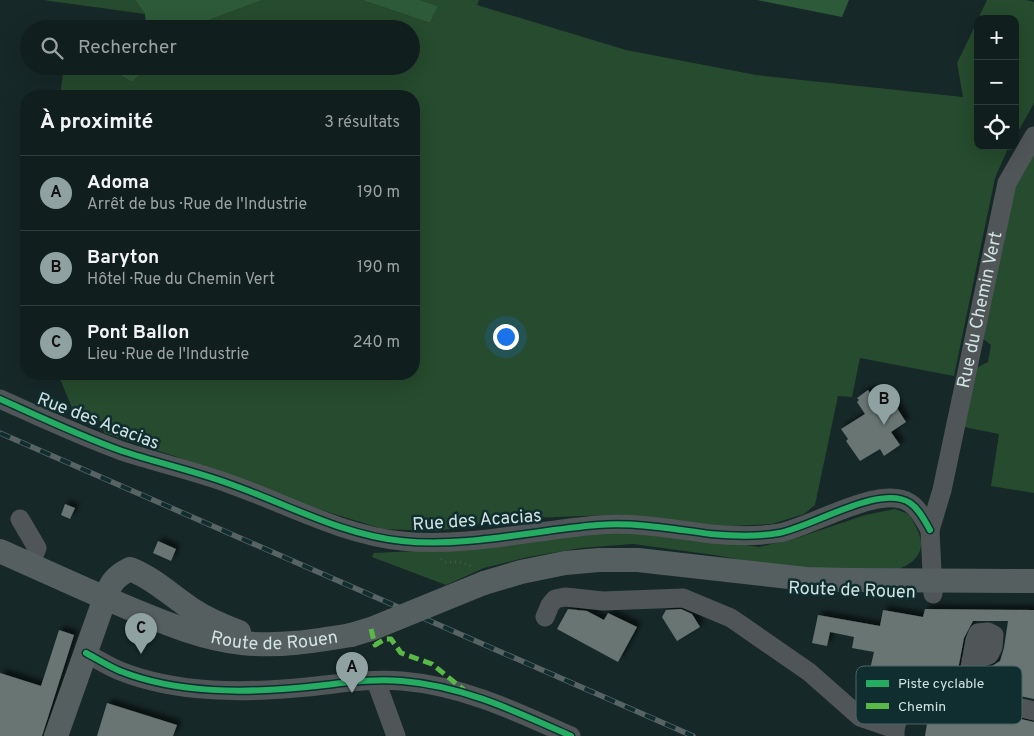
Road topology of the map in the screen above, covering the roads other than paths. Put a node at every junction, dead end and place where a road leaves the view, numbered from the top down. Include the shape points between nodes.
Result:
1 (1034, 136) edge
2 (0, 399) edge
3 (942, 490) junction
4 (910, 502) junction
5 (20, 519) dead end
6 (930, 530) junction
7 (0, 551) edge
8 (30, 564) junction
9 (1034, 580) edge
10 (932, 587) junction
11 (1034, 595) edge
12 (104, 598) junction
13 (545, 617) dead end
14 (274, 645) junction
15 (86, 653) junction
16 (971, 660) dead end
17 (970, 666) edge
18 (376, 681) junction
19 (856, 713) edge
20 (863, 728) edge
21 (895, 732) edge
22 (56, 736) edge
23 (396, 736) edge
24 (570, 736) edge

1 - 3 street, Rue du Chemin Vert via 1007,183
2 - 4 street, Rue des Acacias via 122,451 229,484 364,535 404,541 454,542 600,524 735,536 780,533 871,499 894,497
3 - 4 street
3 - 6 street, Rue du Chemin Vert
4 - 6 street
5 - 8 street via 37,548
6 - 10 street, Rue du Chemin Vert
7 - 8 main road, Route de Rouen
8 - 12 main road, Route de Rouen
9 - 10 main road, Route de Rouen
10 - 11 main road, Route de Rouen
10 - 14 main road, Route de Rouen, bridge via 800,592 674,563 638,560 565,563 521,572 479,575 371,629 352,635
12 - 14 main road, Route de Rouen via 195,634 241,643
12 - 14 main road via 118,575 130,570 144,575 217,624
12 - 15 main road
13 - 19 street via 555,599 565,597 603,601 684,598 731,618 809,672
15 - 18 street via 127,673 214,690
15 - 22 main road
16 - 17 street
18 - 23 street
18 - 24 street via 436,685 478,696
20 - 21 street

